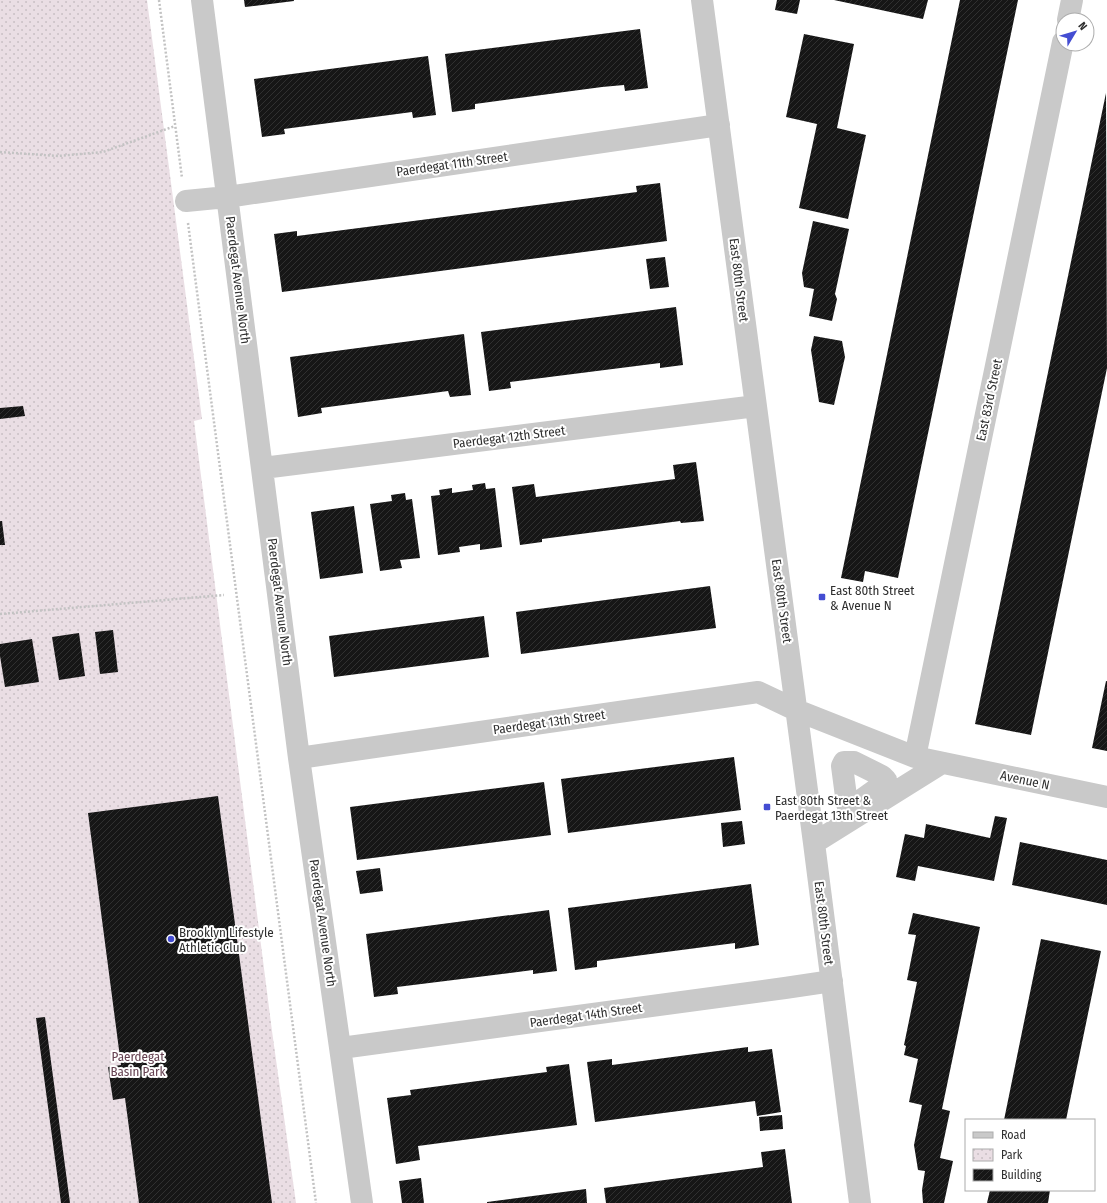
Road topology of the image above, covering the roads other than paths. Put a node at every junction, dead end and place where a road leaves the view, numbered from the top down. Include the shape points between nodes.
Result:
1 (202, 0) edge
2 (702, 0) edge
3 (1072, 0) edge
4 (1070, 12) edge
5 (1061, 52) edge
6 (719, 125) junction
7 (227, 197) junction
8 (186, 201) road end
9 (756, 406) junction
10 (263, 468) junction
11 (796, 710) junction
12 (915, 757) junction
13 (299, 758) junction
14 (942, 763) junction
15 (1107, 797) edge
16 (814, 843) junction
17 (832, 981) junction
18 (341, 1048) junction
19 (362, 1203) edge
20 (860, 1203) edge

1 - 7 street, Paerdegat Avenue North
2 - 6 street, East 80th Street
3 - 4 street
5 - 12 street, East 83rd Street
6 - 7 street, Paerdegat 11th Street
6 - 9 street, East 80th Street
7 - 8 street, Paerdegat 11th Street
7 - 10 street, Paerdegat Avenue North
9 - 10 street, Paerdegat 12th Street
9 - 11 street, East 80th Street
10 - 13 street, Paerdegat Avenue North
11 - 12 street, Avenue N
11 - 13 street, Paerdegat 13th Street via 758,692
11 - 16 street, East 80th Street
12 - 14 street, Avenue N
13 - 18 street, Paerdegat Avenue North
14 - 15 street, Avenue N
14 - 16 street
16 - 17 street, East 80th Street
17 - 18 street, Paerdegat 14th Street
17 - 20 street, East 80th Street
18 - 19 street, Paerdegat Avenue North

